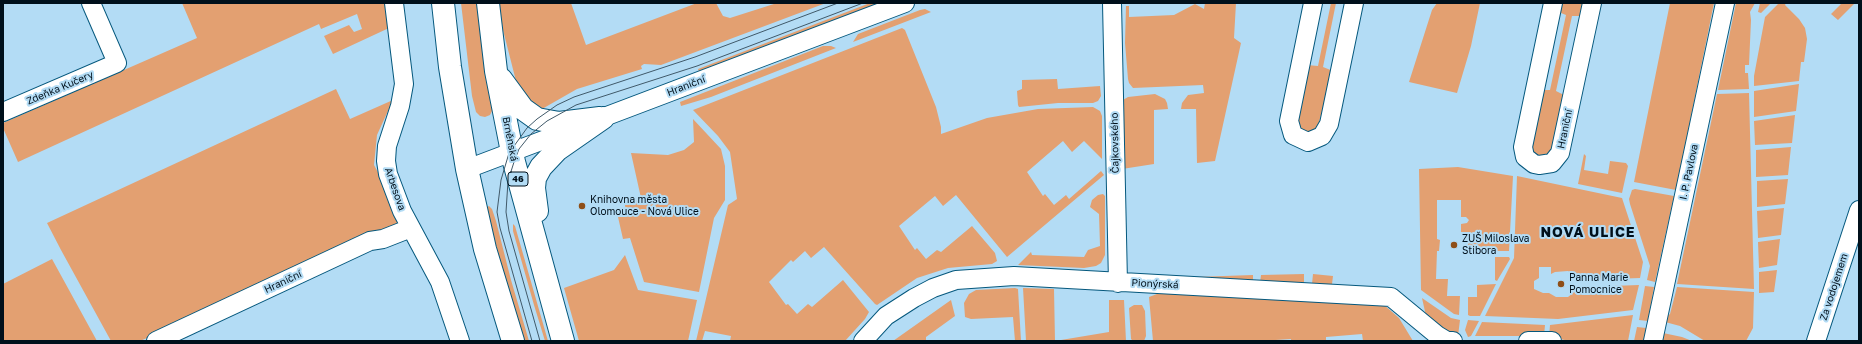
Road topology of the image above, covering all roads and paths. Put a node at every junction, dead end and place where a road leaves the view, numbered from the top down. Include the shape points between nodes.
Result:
1 (91, 3) edge
2 (394, 3) edge
3 (443, 3) edge
4 (488, 3) edge
5 (905, 3) edge
6 (1112, 3) edge
7 (1313, 3) edge
8 (1354, 3) edge
9 (1553, 3) edge
10 (1592, 3) edge
11 (1725, 3) edge
12 (496, 71) junction
13 (3, 112) edge
14 (603, 118) junction
15 (512, 152) junction
16 (467, 169) junction
17 (1859, 210) edge
18 (411, 228) junction
19 (1118, 282) junction
20 (548, 286) junction
21 (156, 341) edge
22 (460, 341) edge
23 (513, 341) edge
24 (563, 341) edge
25 (863, 341) edge
26 (1453, 341) edge
27 (1528, 341) edge
28 (1552, 341) edge
29 (1653, 341) edge
30 (1816, 341) edge

1 - 13 street, Zdeňka Kučery via 117,63
2 - 18 street, Arbesova via 404,84 400,106 388,140 386,161 391,181
3 - 16 main road via 450,67
4 - 12 main road, Brněnská / 46
5 - 14 street, Hraniční
6 - 19 street, Čajkovského
7 - 8 street via 1289,121 1293,135 1308,142 1322,136 1328,124
9 - 10 street, Hraniční via 1523,148 1525,157 1539,165 1552,163 1560,154
11 - 29 street, I. P. Pavlova
12 - 14 main road via 523,108 537,119 558,123
12 - 15 main road, Brněnská / 46
14 - 15 street, Hraniční
14 - 20 main road via 557,150 541,167 535,178 534,196
15 - 16 street, Hraniční
15 - 20 main road, Brněnská / 46
16 - 23 main road via 485,249
17 - 30 street, Za vodojemem
18 - 21 street, Hraniční via 383,239 370,241
18 - 22 street, Arbesova via 440,282
19 - 25 street, Pionýrská via 1014,276 956,280 933,288 883,318
19 - 26 street, Pionýrská via 1391,297 1446,341
20 - 24 main road, Brněnská / 46
27 - 28 street

